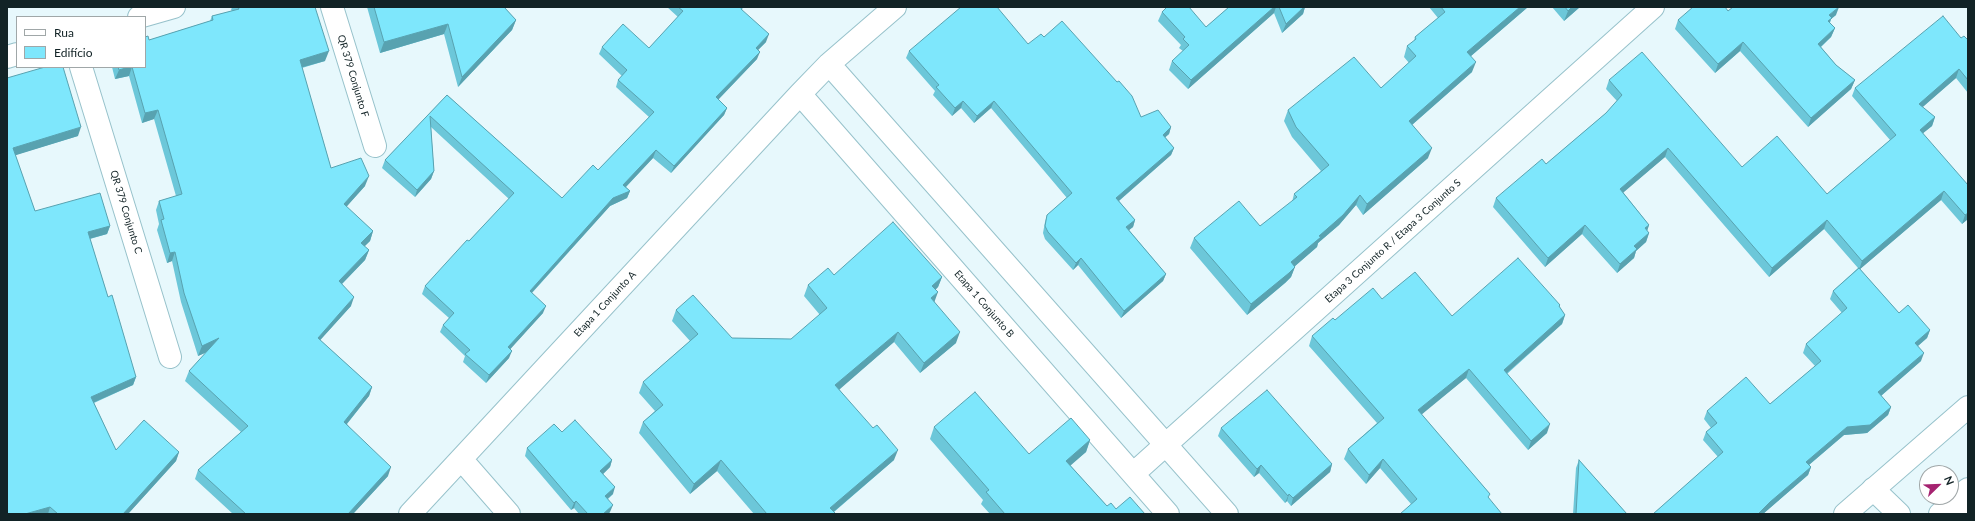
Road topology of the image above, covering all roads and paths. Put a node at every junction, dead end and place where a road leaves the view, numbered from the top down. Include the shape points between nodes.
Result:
1 (332, 7) edge
2 (895, 7) edge
3 (1653, 7) edge
4 (169, 8) edge
5 (142, 16) edge
6 (829, 64) junction
7 (81, 68) edge
8 (800, 94) junction
9 (375, 146) dead end
10 (170, 357) dead end
11 (1968, 407) edge
12 (1165, 446) junction
13 (461, 459) junction
14 (1132, 474) junction
15 (1873, 489) junction
16 (1964, 500) edge
17 (410, 514) edge
18 (509, 514) edge
19 (1168, 514) edge
20 (1227, 514) edge
21 (1845, 514) edge
22 (1899, 514) edge
23 (1940, 514) edge

1 - 9 street, QR 379 Conjunto F
2 - 6 street, Etapa 1 Conjunto A
3 - 12 street, Etapa 3 Conjunto R / Etapa 3 Conjunto S
4 - 5 street
6 - 8 street, Etapa 1 Conjunto A
6 - 12 street
7 - 10 street, QR 379 Conjunto C
8 - 13 street, Etapa 1 Conjunto A
8 - 14 street, Etapa 1 Conjunto B
11 - 15 street
12 - 14 street, Etapa 3 Conjunto R / Etapa 3 Conjunto S
12 - 20 street
13 - 17 street, Etapa 1 Conjunto A
13 - 18 street
14 - 19 street, Etapa 1 Conjunto B
15 - 21 street
15 - 22 street
16 - 23 street

